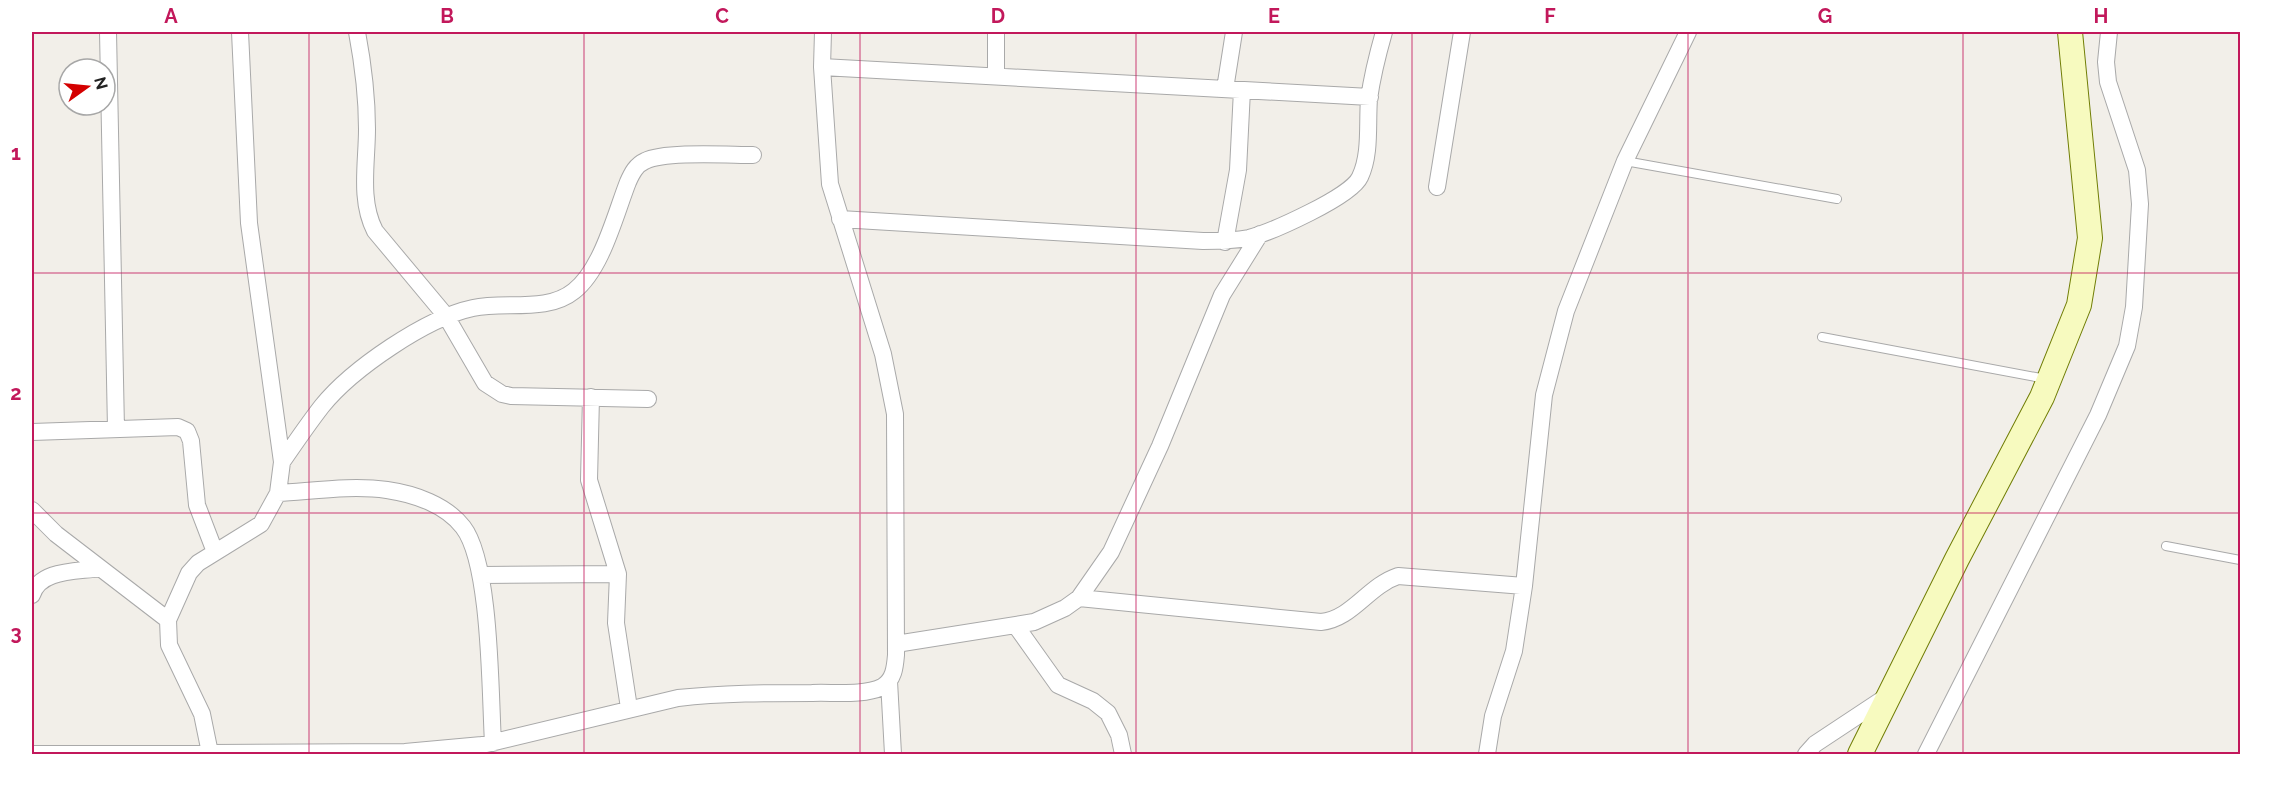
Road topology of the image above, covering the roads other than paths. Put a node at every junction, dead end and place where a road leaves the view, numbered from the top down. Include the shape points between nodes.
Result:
1 (108, 32) edge
2 (240, 32) edge
3 (357, 32) edge
4 (823, 32) edge
5 (996, 32) edge
6 (1234, 32) edge
7 (1384, 32) edge
8 (1462, 32) edge
9 (1688, 32) edge
10 (2070, 32) edge
11 (2109, 32) edge
12 (822, 67) junction
13 (996, 76) junction
14 (1233, 89) junction
15 (1370, 97) junction
16 (753, 155) dead end
17 (1625, 161) junction
18 (1437, 187) dead end
19 (1837, 199) dead end
20 (840, 219) junction
21 (1260, 234) junction
22 (1226, 242) junction
23 (446, 316) junction
24 (1822, 337) dead end
25 (2049, 380) junction
26 (591, 397) junction
27 (648, 399) dead end
28 (116, 429) junction
29 (32, 432) edge
30 (282, 462) junction
31 (278, 493) junction
32 (32, 510) edge
33 (2166, 546) dead end
34 (215, 552) junction
35 (2241, 560) edge
36 (100, 568) junction
37 (618, 574) junction
38 (482, 575) junction
39 (1524, 586) junction
40 (32, 595) edge
41 (1079, 598) junction
42 (168, 620) junction
43 (1016, 626) junction
44 (896, 644) junction
45 (889, 681) junction
46 (1887, 696) junction
47 (629, 708) junction
48 (486, 747) edge
49 (210, 753) edge
50 (32, 754) edge
51 (893, 754) edge
52 (1123, 754) edge
53 (1487, 754) edge
54 (1806, 754) edge
55 (1860, 754) edge
56 (1926, 754) edge

1 - 28 street
2 - 30 street via 249,223
3 - 23 street via 365,91 369,221
4 - 12 street
5 - 13 street
6 - 14 street
7 - 15 street
8 - 18 street
9 - 17 street
10 - 25 main road via 2090,238 2079,305
11 - 56 street via 2108,82 2137,170 2140,195 2134,307 2127,346 2098,415
12 - 13 street
12 - 20 street via 830,184
13 - 14 street
14 - 15 street
14 - 22 street via 1238,170
15 - 21 street via 1360,179 1336,198
16 - 23 street via 659,157 643,162 628,182 592,272 574,291 553,302 502,303
17 - 19 lane
17 - 39 street via 1566,311 1544,395
20 - 22 street
20 - 44 street via 892,389
21 - 22 street
21 - 41 street via 1222,295 1111,552
23 - 26 street via 478,373 493,389 511,396
23 - 30 street via 403,340 344,385 323,405
24 - 25 lane
25 - 46 main road
26 - 27 street
26 - 37 street via 589,480
28 - 29 street
28 - 34 street via 178,427 187,431 197,505
30 - 31 street
31 - 34 street via 261,524
31 - 38 street via 386,489 409,494 438,506 459,523 473,546
32 - 36 street
33 - 35 lane
34 - 42 street via 189,573
36 - 40 street via 48,577 39,581
36 - 42 street
37 - 38 street
37 - 47 street via 616,623
38 - 48 street
39 - 41 street via 1398,576 1379,584 1341,616 1321,622
39 - 53 street via 1514,651 1493,716
41 - 43 street via 1050,616
42 - 49 street via 169,645 202,714
43 - 44 street
43 - 52 street via 1058,685 1093,701 1108,713
44 - 45 street via 894,671
45 - 47 street via 873,689 710,695
45 - 51 street
46 - 54 street
46 - 55 main road
47 - 48 street
48 - 49 street via 405,752
49 - 50 street

